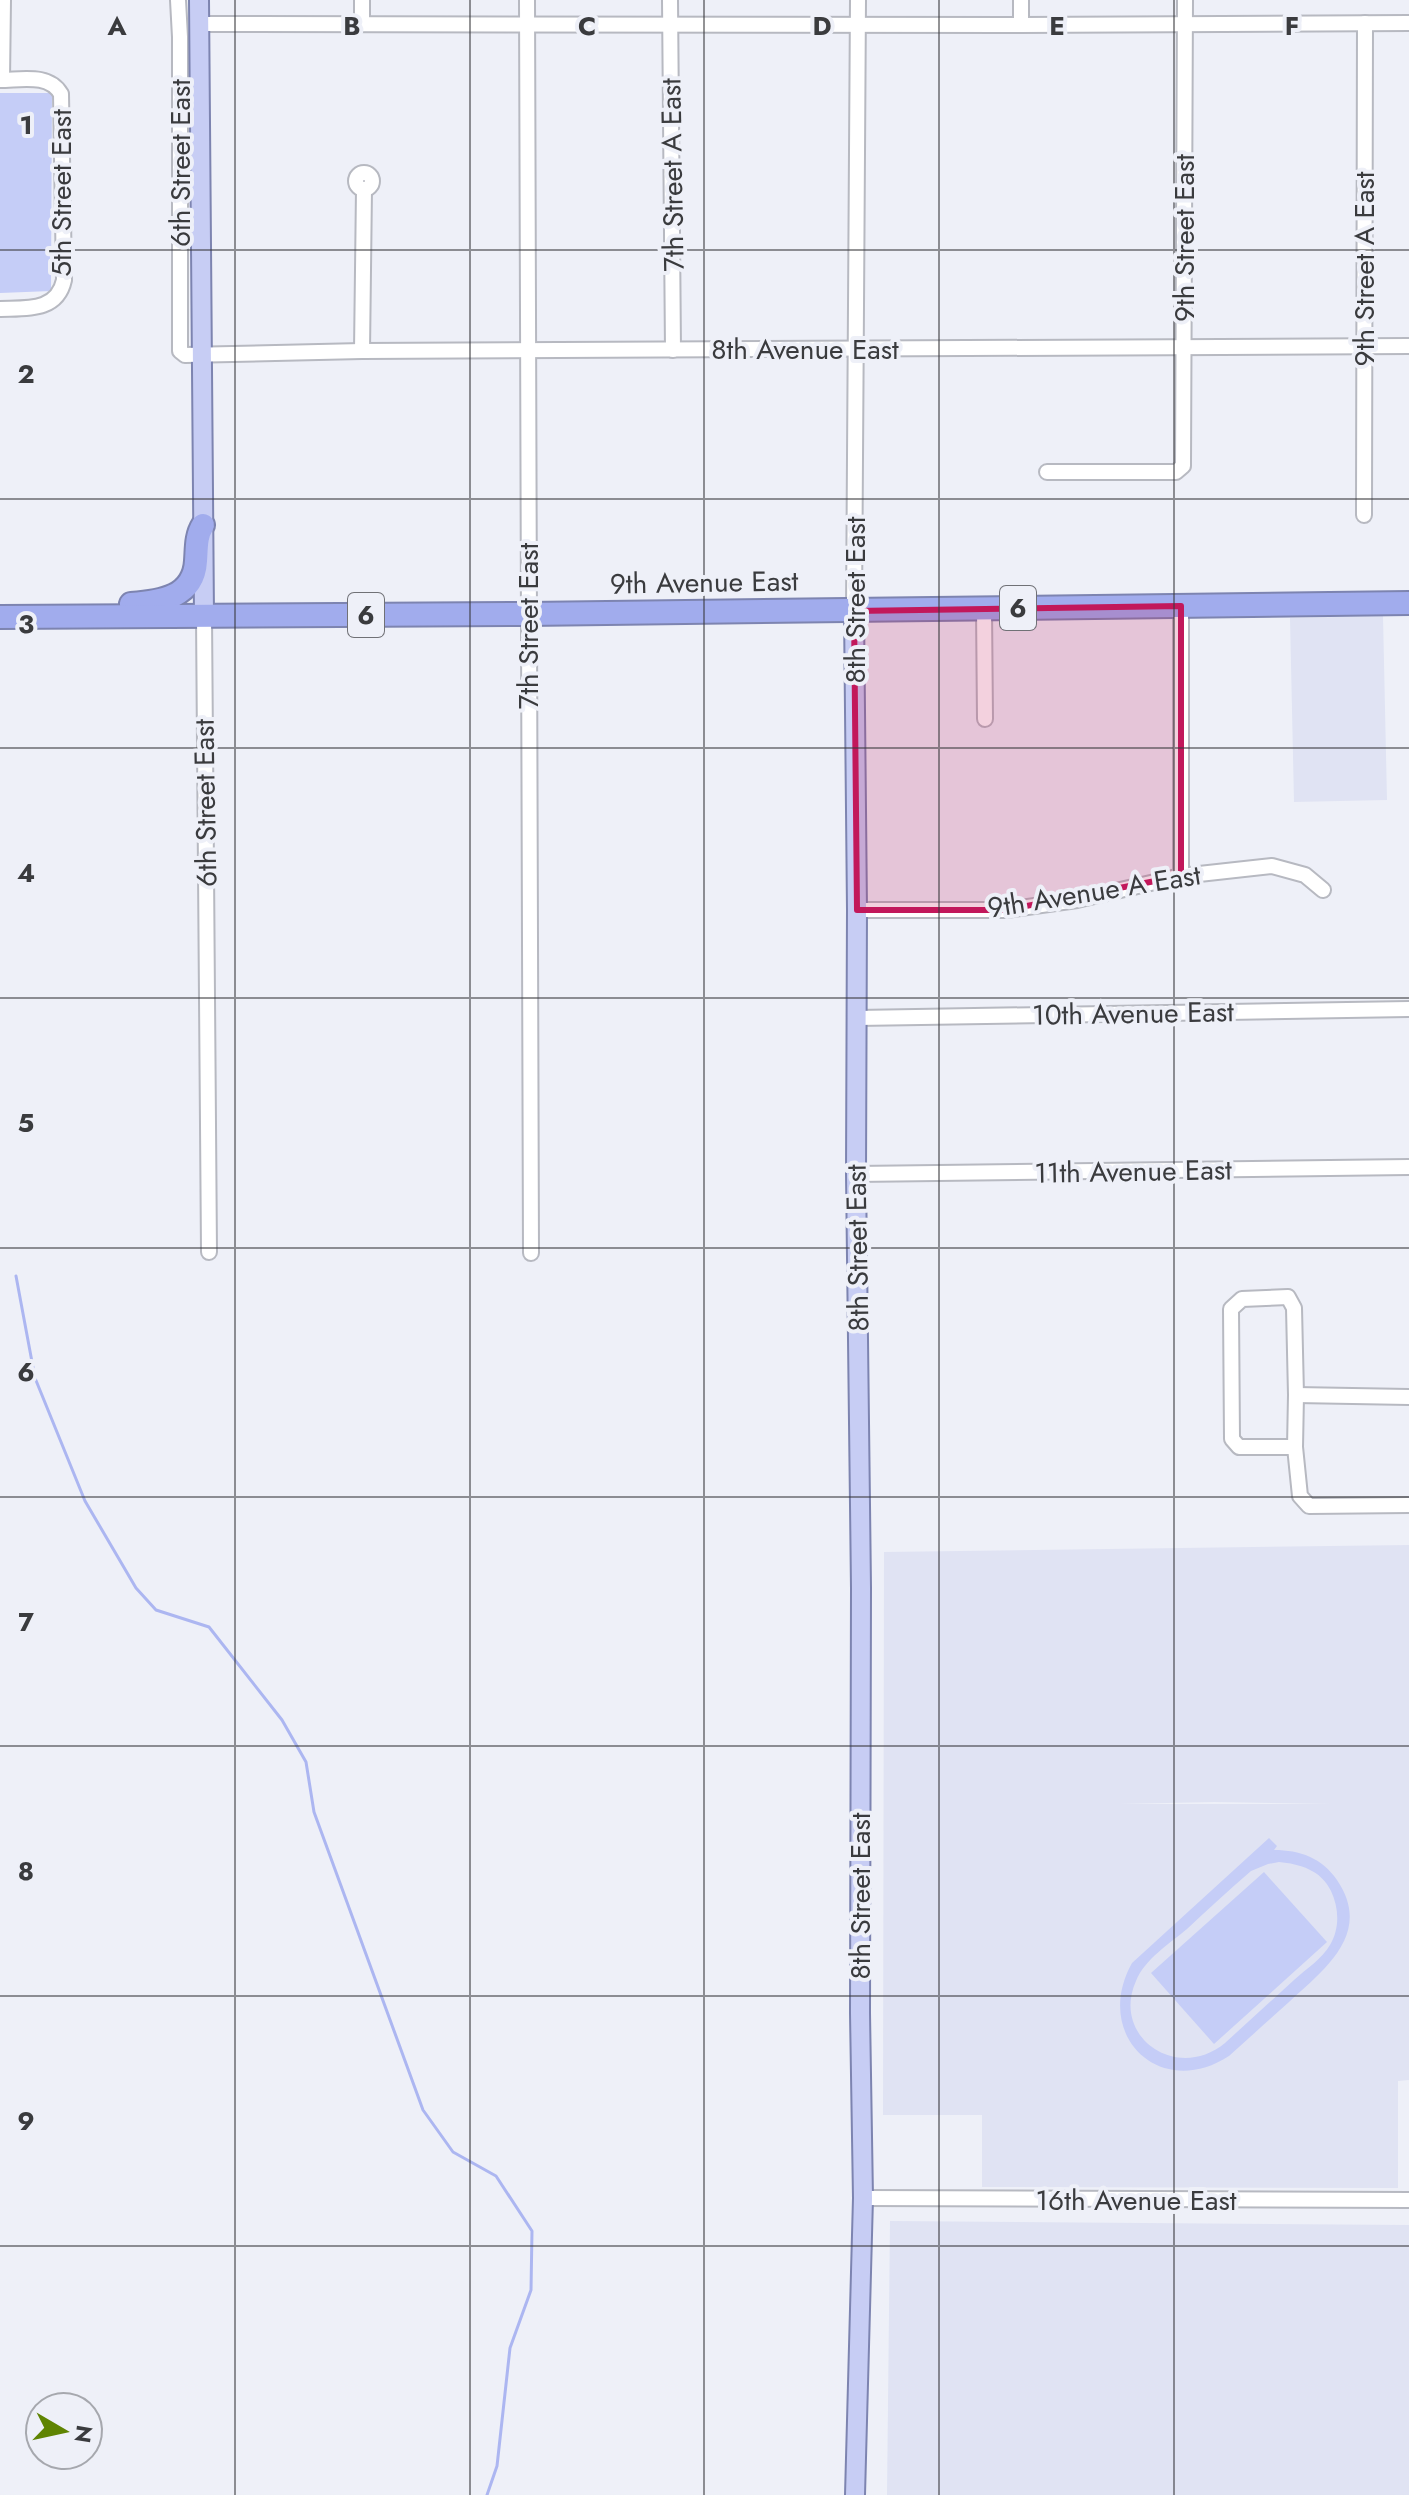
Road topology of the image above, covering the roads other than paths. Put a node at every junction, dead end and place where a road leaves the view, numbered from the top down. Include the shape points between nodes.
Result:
1 (3, 0) edge
2 (178, 0) edge
3 (199, 0) edge
4 (362, 0) edge
5 (527, 0) edge
6 (670, 0) edge
7 (858, 0) edge
8 (1021, 0) edge
9 (1185, 0) edge
10 (1365, 23) junction
11 (1409, 23) edge
12 (199, 24) junction
13 (362, 24) junction
14 (858, 24) junction
15 (1185, 24) junction
16 (526, 25) junction
17 (670, 25) junction
18 (1021, 25) junction
19 (1, 80) edge
20 (364, 189) dead end
21 (0, 309) edge
22 (1183, 346) junction
23 (1364, 346) junction
24 (1409, 346) edge
25 (856, 349) junction
26 (673, 350) junction
27 (362, 351) junction
28 (529, 351) junction
29 (202, 354) junction
30 (1047, 472) dead end
31 (1364, 515) dead end
32 (203, 525) junction
33 (1409, 603) edge
34 (1181, 606) junction
35 (984, 609) junction
36 (854, 611) junction
37 (528, 614) junction
38 (91, 616) junction
39 (204, 616) junction
40 (0, 617) edge
41 (985, 719) dead end
42 (1181, 876) junction
43 (1323, 890) dead end
44 (857, 910) junction
45 (1409, 1009) edge
46 (857, 1018) junction
47 (1409, 1167) edge
48 (856, 1174) junction
49 (209, 1252) dead end
50 (531, 1253) dead end
51 (1296, 1395) junction
52 (1409, 1397) edge
53 (1295, 1447) junction
54 (1409, 1505) edge
55 (863, 2198) junction
56 (1409, 2200) edge
57 (855, 2495) edge

1 - 19 street, 5th Street East
2 - 29 street, 6th Street East via 180,351
3 - 12 main road, 6th Street East
4 - 13 street
5 - 16 street, 7th Street East
6 - 17 street, 7th Street A East
7 - 14 street, 8th Street East
8 - 18 street
9 - 15 street, 9th Street East
10 - 11 street
10 - 15 street
10 - 23 street, 9th Street A East
12 - 13 street
12 - 29 main road, 6th Street East
13 - 16 street
14 - 17 street
14 - 18 street
14 - 25 street, 8th Street East
15 - 18 street
15 - 22 street, 9th Street East
16 - 17 street
16 - 28 street, 7th Street East
17 - 26 street, 7th Street A East
19 - 21 street, 5th Street East via 48,81 61,94 64,280 48,304
20 - 27 street
22 - 23 street, 8th Avenue East
22 - 25 street, 8th Avenue East
22 - 30 street, 9th Street East via 1183,466 1176,472
23 - 24 street, 8th Avenue East
23 - 31 street, 9th Street A East
25 - 26 street, 8th Avenue East
25 - 36 street, 8th Street East
26 - 28 street, 8th Avenue East
27 - 28 street, 8th Avenue East
27 - 29 street, 8th Avenue East
28 - 37 street, 7th Street East
29 - 32 main road, 6th Street East
32 - 38 highway via 196,571 183,591
32 - 39 main road, 6th Street East
33 - 34 highway, 9th Avenue East / 6
34 - 35 highway, 9th Avenue East / 6
34 - 42 street
35 - 36 highway, 9th Avenue East / 6
35 - 41 street
36 - 37 highway, 9th Avenue East / 6
36 - 44 main road, 8th Street East
37 - 39 highway, 9th Avenue East / 6
37 - 50 street, 7th Street East
38 - 39 highway, 9th Avenue East / 6
38 - 40 highway, 9th Avenue East / 6
39 - 49 street, 6th Street East
42 - 43 street, 9th Avenue A East via 1272,866 1305,875
42 - 44 street, 9th Avenue A East via 1006,910
44 - 46 main road, 8th Street East
45 - 46 street, 10th Avenue East
46 - 48 main road, 8th Street East
47 - 48 street, 11th Avenue East
48 - 55 main road, 8th Street East
51 - 52 street
51 - 53 street
51 - 53 street via 1294,1308 1288,1297 1242,1299 1231,1309 1232,1439 1239,1447
53 - 54 street via 1300,1496 1309,1506
55 - 56 street, 16th Avenue East
55 - 57 main road, 8th Street East

